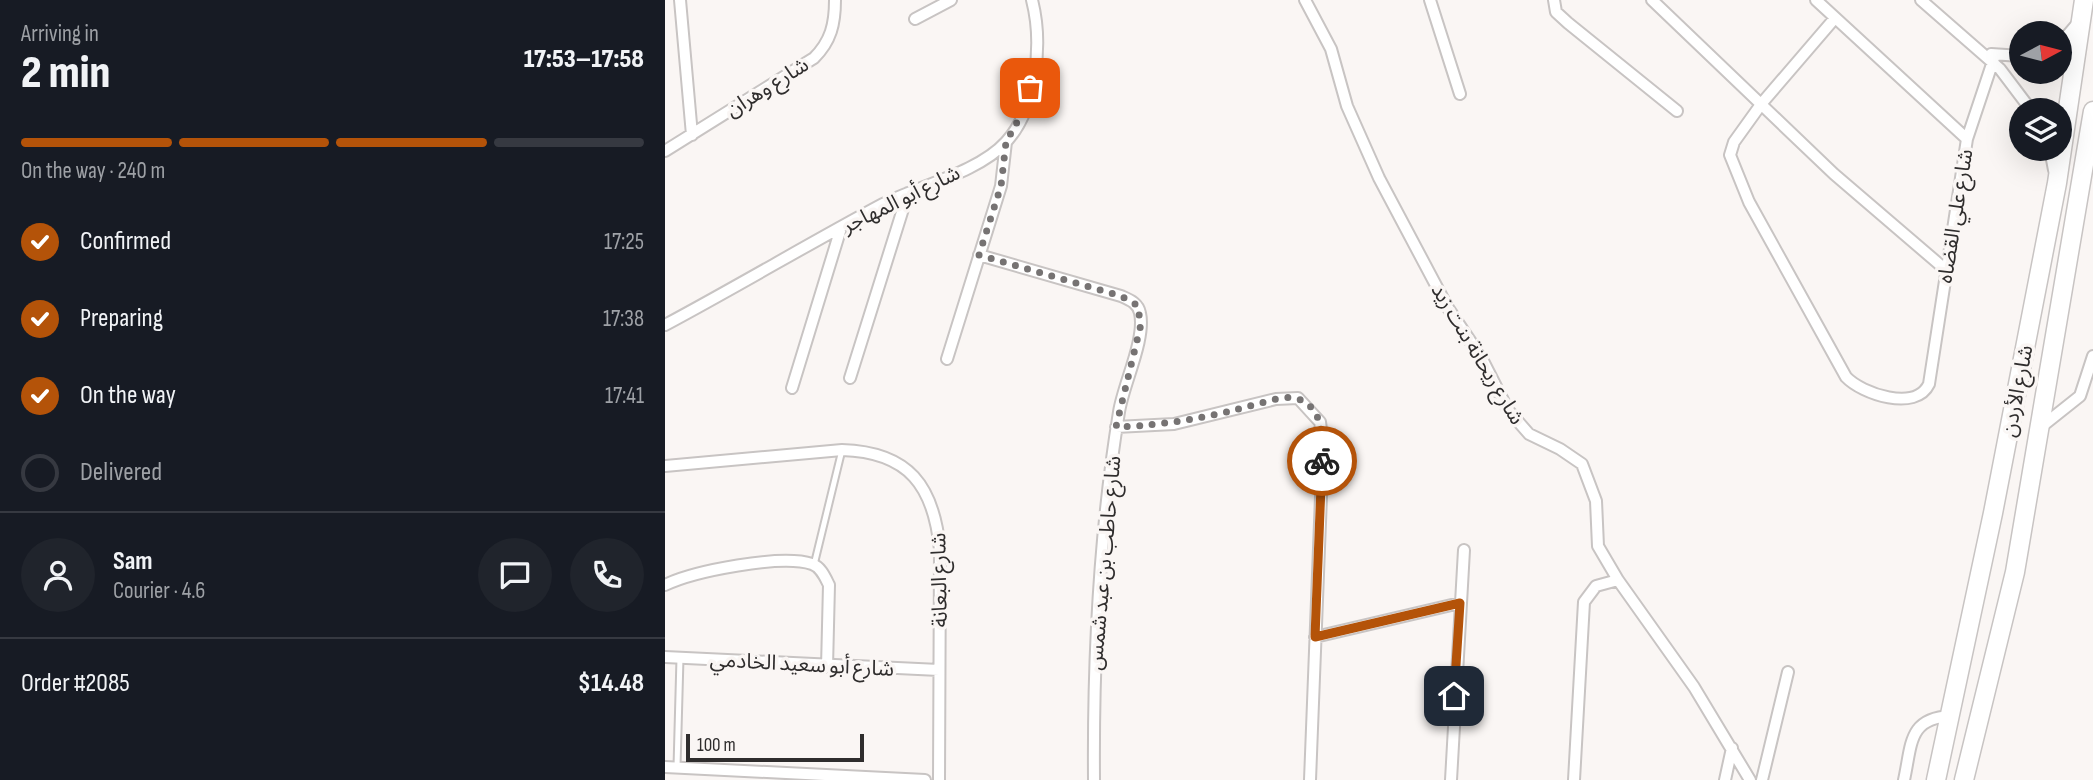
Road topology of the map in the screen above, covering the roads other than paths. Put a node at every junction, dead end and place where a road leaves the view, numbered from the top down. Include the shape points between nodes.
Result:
1 (680, 0) edge
2 (835, 0) edge
3 (951, 0) edge
4 (1032, 0) edge
5 (1305, 0) edge
6 (1430, 0) edge
7 (1554, 0) edge
8 (1652, 0) edge
9 (1815, 0) edge
10 (1921, 0) edge
11 (2084, 0) edge
12 (1835, 18) junction
13 (915, 19) dead end
14 (2081, 19) junction
15 (2072, 30) edge
16 (2009, 57) edge
17 (1993, 59) junction
18 (1460, 94) dead end
19 (2022, 98) edge
20 (1762, 103) junction
21 (1677, 111) dead end
22 (2093, 111) edge
23 (692, 135) junction
24 (1967, 139) junction
25 (1006, 142) junction
26 (665, 151) edge
27 (2052, 161) edge
28 (2057, 184) junction
29 (908, 193) junction
30 (841, 228) junction
31 (979, 255) junction
32 (1946, 270) junction
33 (665, 326) edge
34 (2093, 356) edge
35 (947, 359) dead end
36 (2091, 376) edge
37 (850, 378) dead end
38 (792, 388) dead end
39 (1116, 427) junction
40 (2041, 427) junction
41 (842, 450) junction
42 (665, 466) edge
43 (1464, 550) dead end
44 (814, 565) junction
45 (1618, 580) junction
46 (665, 585) edge
47 (1460, 603) junction
48 (1315, 637) junction
49 (665, 657) edge
50 (680, 658) junction
51 (827, 667) junction
52 (939, 670) junction
53 (1788, 672) dead end
54 (1951, 716) junction
55 (1732, 748) junction
56 (665, 767) edge
57 (677, 768) junction
58 (925, 780) edge
59 (939, 780) edge
60 (1094, 780) edge
61 (1310, 780) edge
62 (1451, 780) edge
63 (1574, 780) edge
64 (1725, 780) edge
65 (1750, 780) edge
66 (1762, 780) edge
67 (1904, 780) edge
68 (1936, 780) edge
69 (1964, 780) edge

1 - 23 street
2 - 23 street, شارع وهران via 827,46
3 - 13 street
4 - 25 street, شارع أبو المهاجر via 1035,64 1026,106
5 - 45 street, شارع ريحانة بنت زيد via 1331,49 1347,106 1379,178 1508,410 1528,434 1582,464 1596,501 1598,546
6 - 18 street
7 - 21 street via 1556,12 1568,23
8 - 20 street
9 - 12 street, شارع علي القضاه
10 - 17 street
11 - 14 highway, شارع الأردن
12 - 20 street
12 - 24 street, شارع علي القضاه
14 - 15 street
14 - 28 highway, شارع الأردن
16 - 17 street
17 - 19 street
17 - 24 street
20 - 32 street via 1834,174
20 - 32 street, شارع علي القضاه via 1734,142 1733,168 1846,377 1867,391 1906,399 1920,394 1929,384
22 - 40 highway, شارع الأردن
23 - 26 street, شارع وهران
24 - 32 street, شارع علي القضاه
25 - 29 street, شارع أبو المهاجر via 985,158
25 - 31 street via 1001,186
27 - 28 street
28 - 54 highway, شارع الأردن
29 - 30 street, شارع أبو المهاجر
29 - 37 street
30 - 33 street, شارع أبو المهاجر
30 - 38 street
31 - 35 street
31 - 39 street, شارع حاطب بن عبد شمس via 1121,296 1137,305 1139,335
34 - 36 street
36 - 40 street via 2072,404
39 - 48 street via 1174,424 1276,399 1298,398 1308,405 1320,422 1322,445
39 - 60 street, شارع حاطب بن عبد شمس via 1095,627
40 - 69 highway, شارع الأردن via 2015,572
41 - 42 street, شارع البعانة
41 - 44 lane
41 - 52 street, شارع البعانة via 868,451 895,461 932,502 940,550
43 - 47 street
44 - 46 street via 791,562 717,569
44 - 51 street via 828,585
45 - 55 street, شارع ريحانة بنت زيد
45 - 63 street via 1597,586 1584,602
47 - 48 street
47 - 62 street
48 - 61 street
49 - 50 street, شارع أبو سعيد الخادمي
50 - 51 street, شارع أبو سعيد الخادمي
50 - 57 lane
51 - 52 street, شارع أبو سعيد الخادمي
52 - 59 street, شارع البعانة
53 - 66 street
54 - 67 street via 1921,723
54 - 68 highway, شارع الأردن
55 - 64 street
55 - 65 street, شارع ريحانة بنت زيد
56 - 57 street
57 - 58 street

